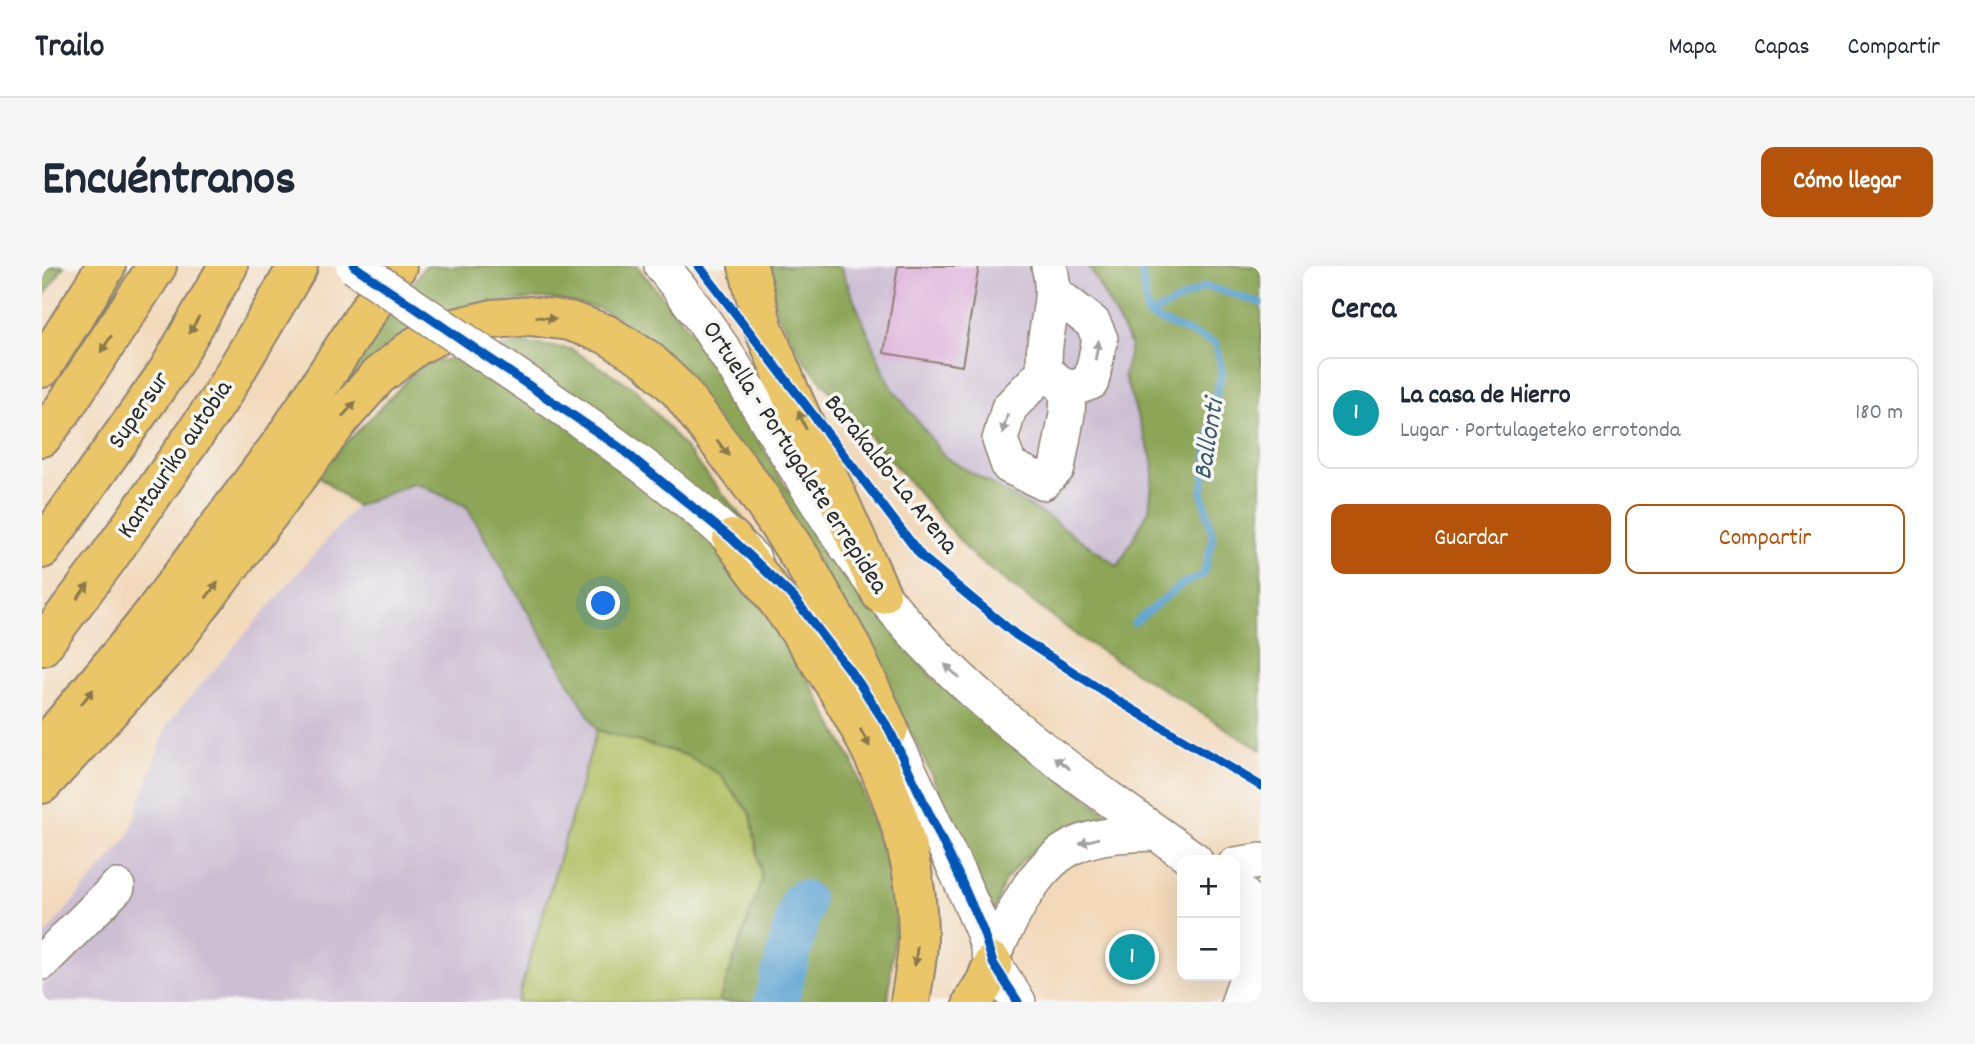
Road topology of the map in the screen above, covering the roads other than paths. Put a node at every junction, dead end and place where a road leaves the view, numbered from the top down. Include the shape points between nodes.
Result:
1 (106, 266) edge
2 (157, 266) edge
3 (228, 266) edge
4 (298, 266) edge
5 (354, 266) edge
6 (362, 266) edge
7 (397, 266) edge
8 (662, 266) edge
9 (748, 266) edge
10 (1052, 280) edge
11 (42, 368) edge
12 (42, 437) edge
13 (732, 539) junction
14 (42, 549) edge
15 (198, 553) junction
16 (881, 594) junction
17 (42, 646) edge
18 (889, 729) junction
19 (42, 748) edge
20 (42, 784) edge
21 (1156, 833) junction
22 (1188, 855) edge
23 (1261, 862) edge
24 (117, 887) dead end
25 (1248, 903) edge
26 (992, 960) junction
27 (42, 962) edge
28 (910, 1002) edge
29 (973, 1002) edge
30 (1018, 1002) edge
31 (1238, 1002) edge

1 - 11 main road
2 -> 12 main road
3 -> 14 main road, Supersur via 168,371
17 -> 4 main road, Kantauriko autobia via 218,401
5 - 13 street, bridge via 619,447
6 - 15 main road
7 - 15 main road via 283,441
8 - 16 street, Ortuella - Portugalete errepidea via 713,333 820,508
16 -> 9 main road via 763,327
10 -> 10 street via 1042,352 1056,381 1091,382 1100,338 1093,323
13 - 18 street via 794,598
13 -> 28 main road via 829,674 868,744 896,808 912,873 918,939
19 -> 15 main road
21 -> 16 street, Ortuella - Portugalete errepidea via 1002,718 940,661
20 -> 18 main road via 171,644 341,418 378,376 416,346 447,330 493,318 569,321 606,334 648,360 680,390 802,560 850,644
18 - 26 street via 959,876
21 - 22 street, Ortuella - Portugalete errepidea
21 -> 26 street via 1096,839 1073,846 1049,864 1021,900
23 - 25 street
24 - 27 street
25 - 31 street via 1246,980
26 - 29 main road via 985,984
26 - 30 street

